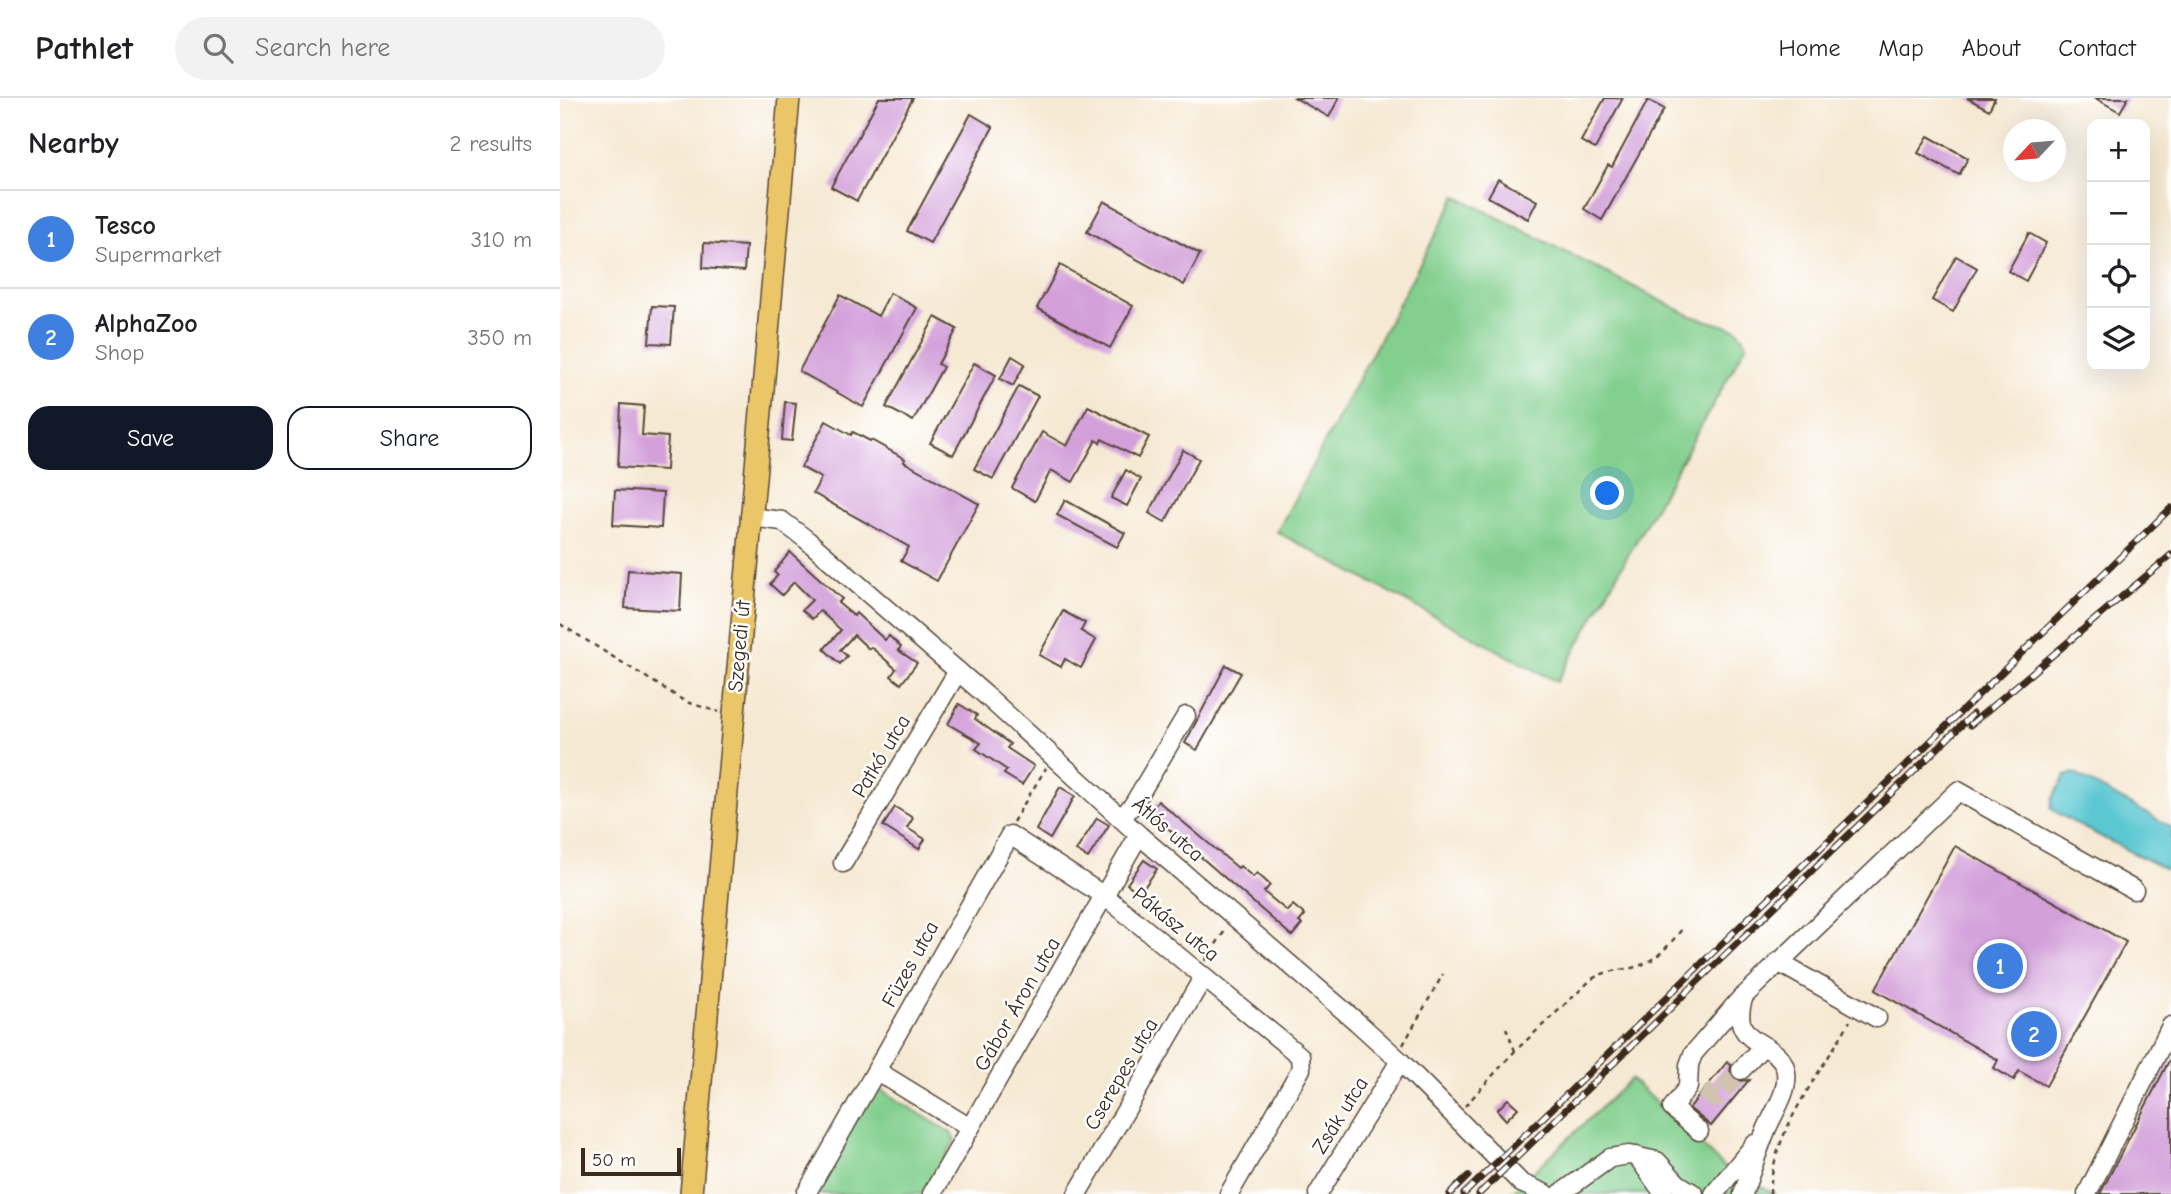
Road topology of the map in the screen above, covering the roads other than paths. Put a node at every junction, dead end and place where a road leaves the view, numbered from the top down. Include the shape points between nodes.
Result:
1 (789, 98) edge
2 (750, 517) junction
3 (958, 671) junction
4 (1186, 716) dead end
5 (1121, 818) junction
6 (1010, 835) joint
7 (1139, 835) junction
8 (843, 863) dead end
9 (2134, 890) dead end
10 (1106, 897) junction
11 (1778, 962) junction
12 (1200, 974) junction
13 (1744, 996) junction
14 (1877, 1018) dead end
15 (2171, 1026) edge
16 (1763, 1046) junction
17 (1398, 1059) junction
18 (1741, 1070) tunnel mouth
19 (877, 1071) junction
20 (970, 1128) junction
21 (1699, 1130) dead end
22 (1766, 1130) junction
23 (1637, 1156) junction
24 (691, 1194) edge
25 (806, 1194) edge
26 (932, 1194) edge
27 (1077, 1194) edge
28 (1229, 1194) edge
29 (1318, 1194) edge
30 (1546, 1194) edge
31 (1560, 1194) edge
32 (1664, 1194) edge
33 (1694, 1194) edge
34 (1714, 1194) edge
35 (1742, 1194) edge
36 (2087, 1194) edge

1 - 2 main road, Szegedi út
2 - 3 street, Átlós utca via 787,523
2 - 24 main road, Szegedi út
3 - 5 street, Átlós utca
3 - 8 street, Patkó utca
4 - 5 street
5 - 7 street, Átlós utca
6 - 10 street, Pákász utca
6 - 19 street, Füzes utca
7 - 10 street, Gábor Áron utca
7 - 17 street, Átlós utca
9 - 11 street via 1958,791
10 - 12 street, Pákász utca
10 - 20 street, Gábor Áron utca
11 - 13 street
11 - 14 street
12 - 27 street, Cserepes utca
12 - 28 street, Pákász utca via 1300,1056 1302,1063
13 - 16 street via 1740,1024
13 - 21 street via 1693,1054 1689,1065 1696,1084 1688,1087 1672,1108
15 - 36 street
16 - 18 street
16 - 22 street via 1782,1062 1786,1072 1782,1095
17 - 29 street, Zsák utca
17 - 30 street, Átlós utca via 1521,1183
19 - 20 street
19 - 25 street, Füzes utca
20 - 26 street, Gábor Áron utca
22 - 34 street
22 - 35 street
23 - 31 street via 1611,1158
23 - 32 street
23 - 33 street via 1657,1161

